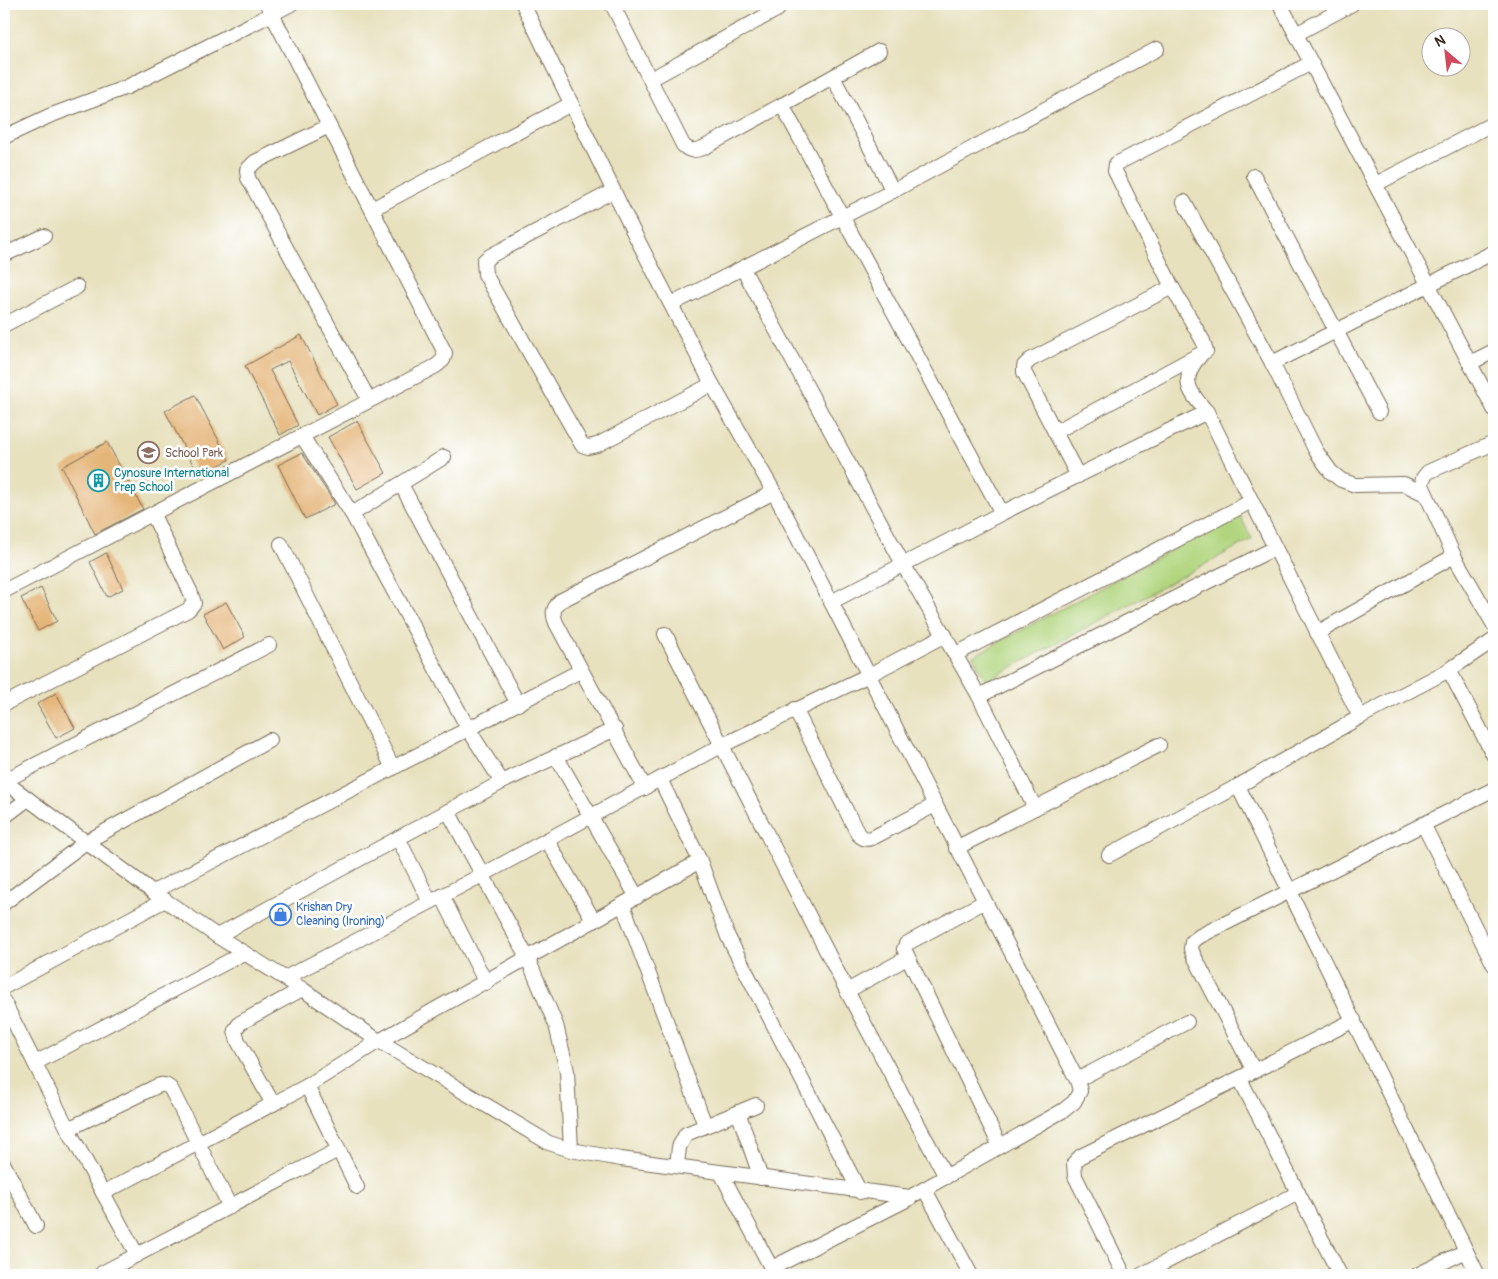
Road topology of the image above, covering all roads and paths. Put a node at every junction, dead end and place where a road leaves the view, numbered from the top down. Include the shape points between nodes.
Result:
1 (291, 4) edge
2 (523, 4) edge
3 (612, 4) edge
4 (1280, 4) edge
5 (1352, 4) edge
6 (270, 9) edge
7 (778, 9) dead end
8 (1296, 34) junction
9 (1157, 49) dead end
10 (879, 51) dead end
11 (1311, 63) junction
12 (832, 77) junction
13 (651, 79) junction
14 (571, 104) junction
15 (782, 105) junction
16 (1494, 123) edge
17 (329, 126) junction
18 (4, 137) edge
19 (1254, 176) dead end
20 (1376, 184) junction
21 (613, 191) junction
22 (893, 191) junction
23 (1184, 202) dead end
24 (372, 209) junction
25 (842, 217) junction
26 (44, 236) dead end
27 (1494, 252) edge
28 (4, 255) edge
29 (744, 269) junction
30 (1427, 285) junction
31 (77, 287) dead end
32 (1172, 288) junction
33 (672, 304) junction
34 (4, 325) edge
35 (1335, 331) junction
36 (1206, 351) junction
37 (1494, 351) edge
38 (1272, 363) junction
39 (1470, 363) junction
40 (712, 384) junction
41 (368, 400) junction
42 (1494, 409) edge
43 (1207, 412) junction
44 (1379, 412) dead end
45 (1055, 432) junction
46 (302, 436) junction
47 (1494, 443) edge
48 (444, 457) dead end
49 (1078, 476) junction
50 (401, 484) junction
51 (774, 492) junction
52 (1425, 494) junction
53 (1250, 502) junction
54 (1002, 513) junction
55 (352, 514) junction
56 (153, 515) junction
57 (281, 544) dead end
58 (1274, 548) junction
59 (1454, 556) junction
60 (903, 564) junction
61 (4, 591) edge
62 (832, 602) junction
63 (1494, 625) edge
64 (1317, 633) junction
65 (665, 634) dead end
66 (945, 635) junction
67 (1494, 640) edge
68 (269, 644) dead end
69 (956, 654) junction
70 (1449, 670) junction
71 (580, 671) junction
72 (869, 675) junction
73 (979, 696) junction
74 (4, 704) edge
75 (518, 704) junction
76 (796, 709) junction
77 (1360, 717) junction
78 (615, 729) junction
79 (470, 730) junction
80 (270, 740) dead end
81 (1159, 745) dead end
82 (722, 746) junction
83 (556, 756) junction
84 (1494, 756) edge
85 (393, 768) junction
86 (660, 780) junction
87 (4, 781) edge
88 (502, 782) junction
89 (1238, 786) junction
90 (645, 788) junction
91 (1494, 790) edge
92 (28, 799) junction
93 (935, 805) junction
94 (1036, 808) junction
95 (448, 811) junction
96 (591, 815) junction
97 (4, 817) edge
98 (1423, 824) junction
99 (398, 838) junction
100 (547, 840) junction
101 (86, 842) junction
102 (956, 848) junction
103 (1109, 855) dead end
104 (700, 861) junction
105 (484, 874) junction
106 (1290, 890) junction
107 (159, 896) junction
108 (637, 897) junction
109 (436, 899) junction
110 (984, 902) junction
111 (4, 903) edge
112 (623, 905) junction
113 (594, 921) junction
114 (217, 936) junction
115 (244, 953) junction
116 (907, 958) junction
117 (528, 959) junction
118 (1494, 963) edge
119 (285, 978) junction
120 (486, 983) junction
121 (4, 987) edge
122 (302, 989) junction
123 (847, 991) junction
124 (4, 1002) edge
125 (1354, 1020) junction
126 (1187, 1022) dead end
127 (379, 1041) junction
128 (34, 1063) junction
129 (1254, 1072) junction
130 (1240, 1079) junction
131 (1077, 1080) junction
132 (307, 1086) junction
133 (273, 1104) junction
134 (756, 1105) dead end
135 (738, 1112) junction
136 (705, 1126) junction
137 (68, 1129) junction
138 (197, 1143) junction
139 (1000, 1146) junction
140 (338, 1150) junction
141 (571, 1150) junction
142 (4, 1165) edge
143 (677, 1166) junction
144 (721, 1173) junction
145 (946, 1177) junction
146 (762, 1178) junction
147 (8, 1184) edge
148 (357, 1188) dead end
149 (924, 1190) junction
150 (860, 1192) junction
151 (103, 1193) junction
152 (1298, 1193) junction
153 (910, 1197) junction
154 (230, 1207) junction
155 (36, 1226) dead end
156 (1466, 1252) junction
157 (137, 1256) junction
158 (773, 1272) edge
159 (102, 1273) dead end
160 (971, 1275) edge
161 (1124, 1275) edge
162 (1141, 1275) edge
163 (1340, 1275) edge
164 (1417, 1275) edge
165 (1478, 1275) edge

1 - 6 street
2 - 14 street
3 - 13 street
4 - 8 street
5 - 8 street
6 - 17 street
6 - 18 street via 128,87 49,116
7 - 13 street
8 - 11 street
9 - 22 street
10 - 12 street
11 - 20 street
11 - 32 street via 1116,164 1115,171
12 - 15 street
12 - 22 street
13 - 15 street via 687,150 693,151
14 - 21 street
14 - 24 street
15 - 25 street
16 - 20 street
17 - 24 street
17 - 41 street via 256,162 247,170 248,178
19 - 35 street
20 - 30 street
21 - 33 street
21 - 40 street via 490,256 484,261 486,274 582,445 597,445
22 - 25 street
23 - 38 street
24 - 41 street via 445,353 436,366
25 - 29 street
25 - 54 street
26 - 28 street
27 - 30 street
29 - 33 street
29 - 60 street
30 - 35 street
30 - 39 street
31 - 34 street
32 - 36 street
32 - 45 street via 1030,360 1024,366 1024,372
33 - 40 street
35 - 38 street
35 - 44 street
36 - 43 street via 1192,365 1188,381 1189,389
36 - 45 street
37 - 39 street
38 - 52 street via 1316,451 1336,477 1355,485 1404,484
39 - 42 street
40 - 51 street
41 - 46 street
43 - 49 street
43 - 53 street
45 - 49 street
46 - 55 street
46 - 56 street
47 - 52 street via 1428,472 1423,478
48 - 50 street
49 - 54 street
50 - 55 street
50 - 75 street
51 - 62 street
51 - 71 street via 560,601 552,615
52 - 59 street
53 - 58 street
53 - 69 street
54 - 60 street
55 - 79 street
56 - 61 street
56 - 74 street via 194,603 188,610
57 - 85 street
58 - 64 street
58 - 73 street
59 - 63 street
59 - 64 street
60 - 62 street
60 - 66 street
62 - 72 street
64 - 77 street
65 - 82 street
66 - 69 street
66 - 72 street
67 - 70 street
68 - 87 street
69 - 73 street
70 - 77 street
70 - 84 street
71 - 75 street
71 - 78 street
72 - 76 street
72 - 93 street
73 - 94 street
75 - 79 street
76 - 82 street
76 - 93 street via 862,838 876,836
77 - 89 street
78 - 83 street
78 - 90 street
79 - 85 street
79 - 88 street
80 - 101 street
81 - 94 street
82 - 86 street
82 - 123 street
83 - 88 street
83 - 96 street
85 - 107 street
86 - 90 street
86 - 104 street
87 - 92 street
88 - 95 street
89 - 103 street
89 - 106 street
90 - 96 street
91 - 98 street
92 - 97 street
92 - 101 street
93 - 102 street
94 - 102 street
95 - 99 street
95 - 105 street
96 - 100 street
96 - 108 street
98 - 106 street
98 - 118 street
99 - 109 street
99 - 114 street
100 - 105 street
100 - 113 street
101 - 107 street
101 - 111 street
102 - 110 street
104 - 108 street
104 - 150 street via 731,944
105 - 109 street
105 - 117 street
106 - 125 street
106 - 129 street via 1192,942 1194,956
107 - 114 street
107 - 121 street
108 - 112 street
109 - 119 street
109 - 120 street
110 - 116 street via 906,944
110 - 131 street
112 - 113 street
112 - 136 street
113 - 117 street
114 - 115 street
115 - 119 street
115 - 128 street
116 - 123 street
116 - 139 street
117 - 120 street
117 - 141 street via 556,1025 564,1055 570,1097
119 - 122 street
120 - 127 street
122 - 127 street
122 - 133 street via 240,1023 235,1030
123 - 145 street
124 - 128 street
125 - 129 street
125 - 156 street
126 - 131 street
127 - 132 street
127 - 141 street via 531,1134
128 - 137 street
129 - 130 street
130 - 152 street
130 - 161 street via 1081,1156 1074,1163 1075,1176
131 - 139 street via 1080,1092 1074,1102
132 - 133 street
132 - 140 street
133 - 138 street
134 - 135 street
135 - 136 street
135 - 146 street
136 - 143 street via 682,1139
137 - 138 street via 161,1084 171,1089
137 - 151 street
138 - 151 street
138 - 154 street
139 - 145 street
140 - 148 street
140 - 154 street
141 - 143 street
142 - 147 street
143 - 144 street
144 - 146 street
144 - 158 street
145 - 149 street
146 - 150 street
147 - 155 street
149 - 153 street
149 - 160 street
150 - 153 street
151 - 157 street
152 - 162 street
152 - 163 street
153 - 158 street
154 - 157 street
156 - 164 street
156 - 165 street
157 - 159 street

